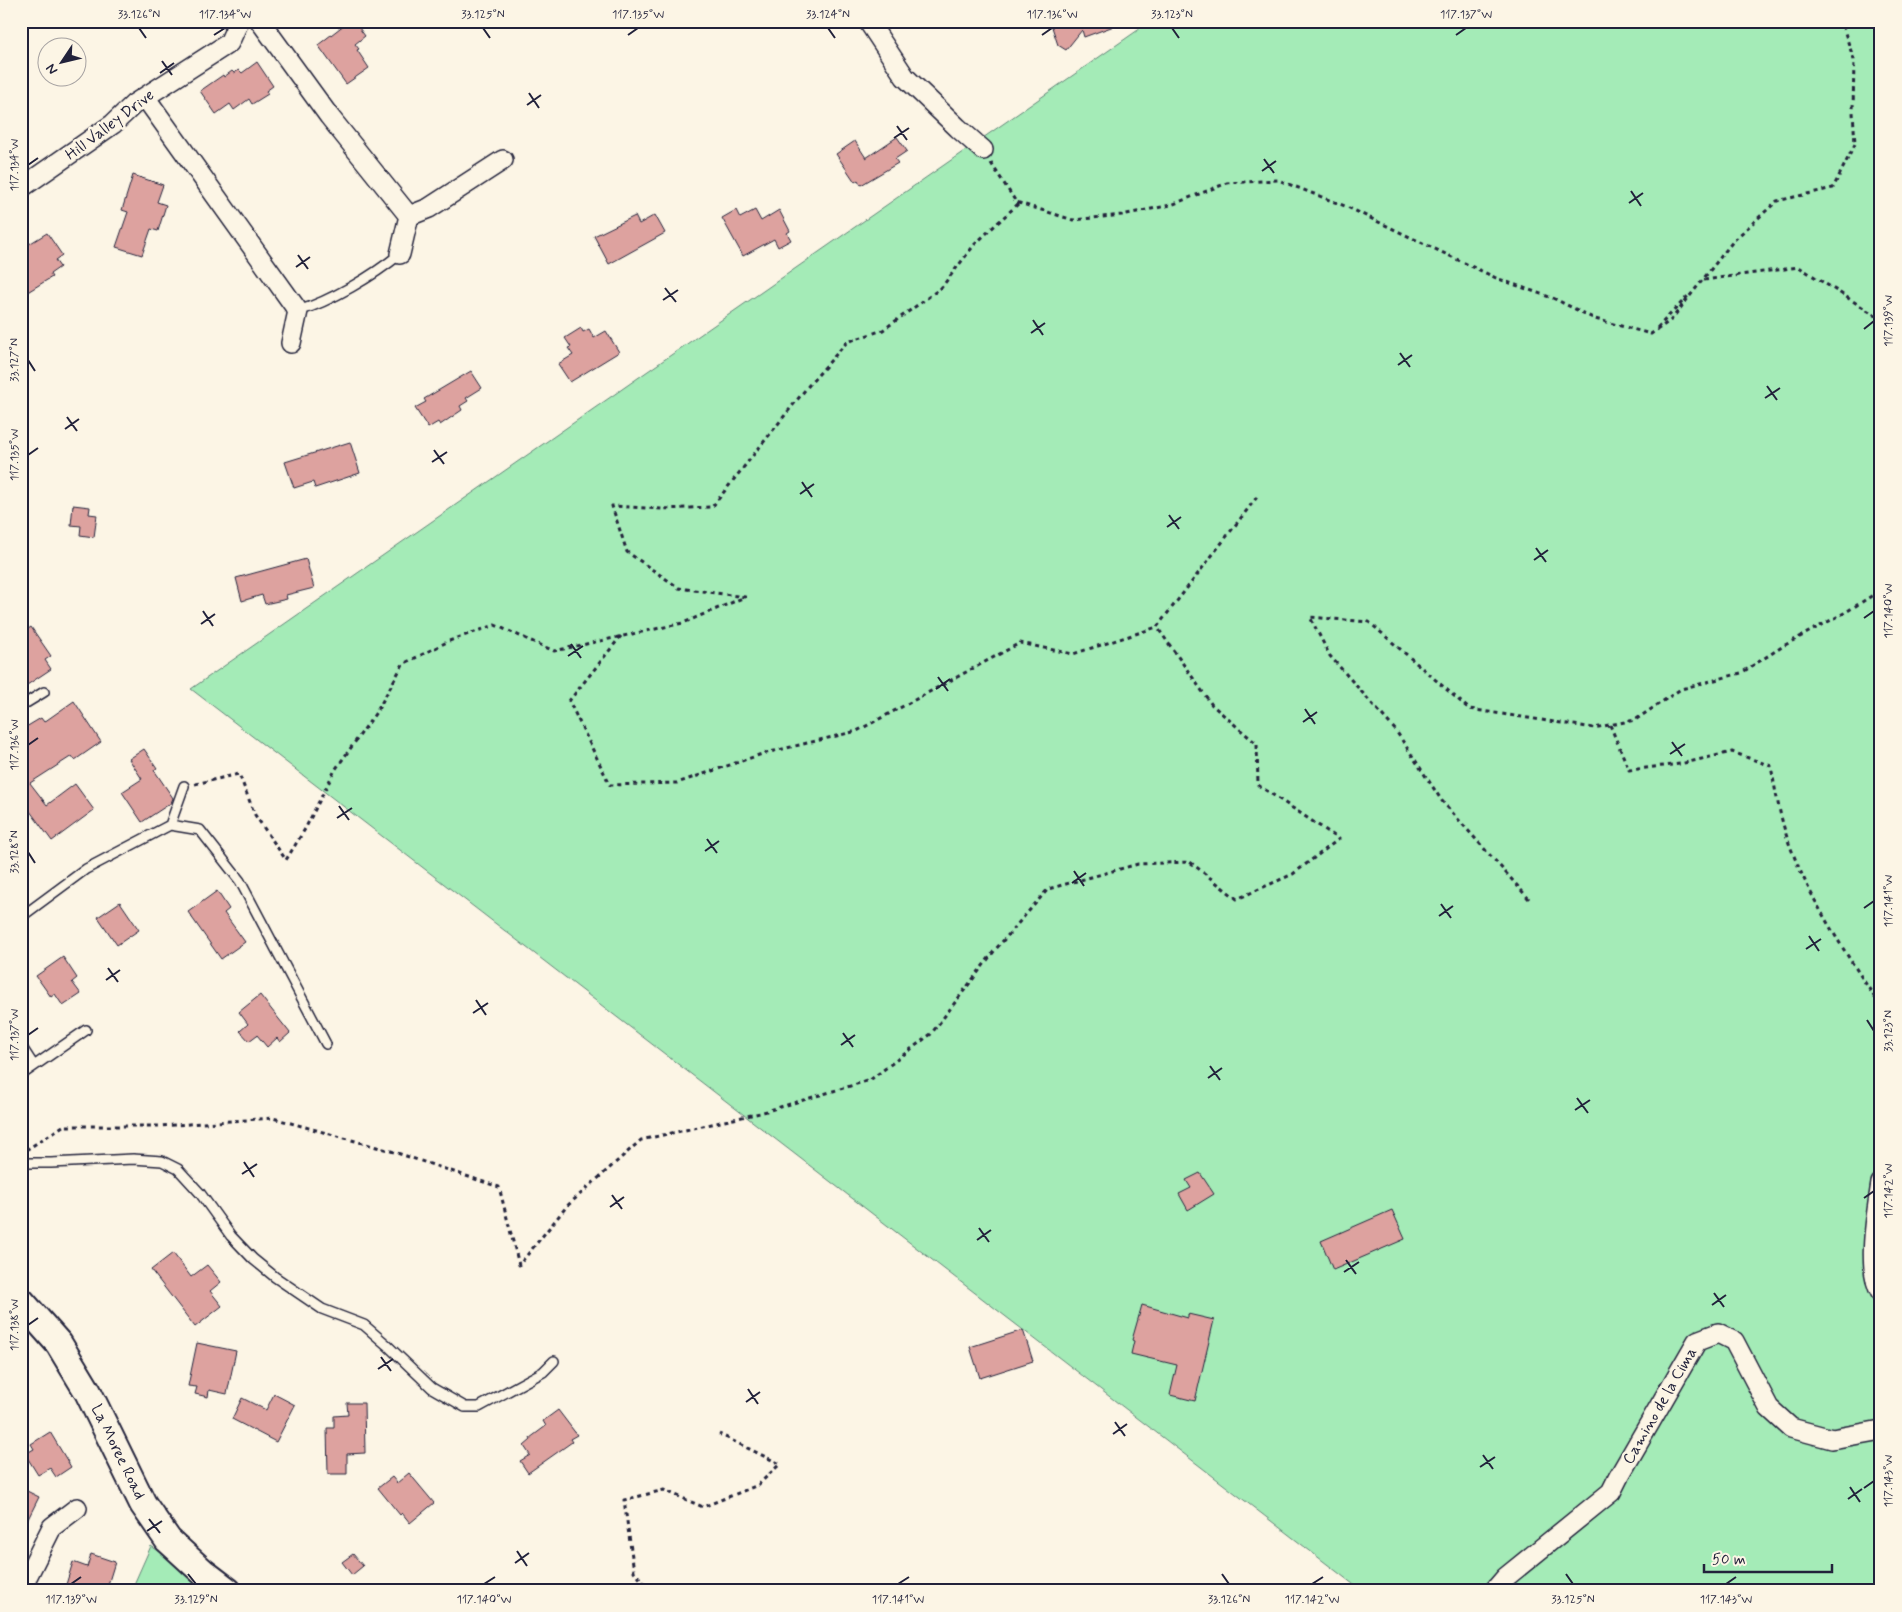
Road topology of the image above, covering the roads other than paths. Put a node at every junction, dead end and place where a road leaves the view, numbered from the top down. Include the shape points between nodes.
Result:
1 (239, 21) edge
2 (260, 21) edge
3 (868, 21) edge
4 (145, 97) junction
5 (983, 150) road end
6 (502, 160) dead end
7 (21, 188) edge
8 (409, 216) junction
9 (400, 254) joint
10 (298, 310) junction
11 (291, 343) dead end
12 (44, 692) dead end
13 (21, 706) edge
14 (184, 786) road end
15 (170, 825) junction
16 (21, 917) edge
17 (86, 1030) dead end
18 (326, 1044) dead end
19 (21, 1046) edge
20 (34, 1066) junction
21 (21, 1075) edge
22 (21, 1163) edge
23 (1881, 1183) edge
24 (1881, 1293) edge
25 (21, 1301) edge
26 (554, 1361) dead end
27 (1881, 1430) edge
28 (77, 1508) dead end
29 (21, 1589) edge
30 (228, 1591) edge
31 (1494, 1591) edge

1 - 4 street, Hill Valley Drive via 229,43
2 - 8 street via 329,116
3 - 5 street via 906,77
4 - 7 street, Hill Valley Drive via 113,124
4 - 10 street
6 - 8 street via 429,208
8 - 9 street
9 - 10 lane via 374,274 316,306
10 - 11 street
12 - 13 lane
14 - 15 lane
15 - 16 lane via 86,869
15 - 18 lane via 200,830 240,882
17 - 20 lane
19 - 20 lane
20 - 21 lane
22 - 26 lane via 133,1159 162,1161 178,1168 231,1236 274,1277 322,1309 364,1324 432,1388 464,1407 479,1407 543,1372
23 - 24 street via 1875,1223 1874,1270
25 - 30 street, La Moree Road via 64,1352 88,1392 143,1504 168,1540
27 - 31 street, Camino de la Cima via 1832,1439 1791,1428 1770,1409 1734,1342 1718,1333 1697,1341 1611,1492 1506,1576
28 - 29 street via 52,1527

